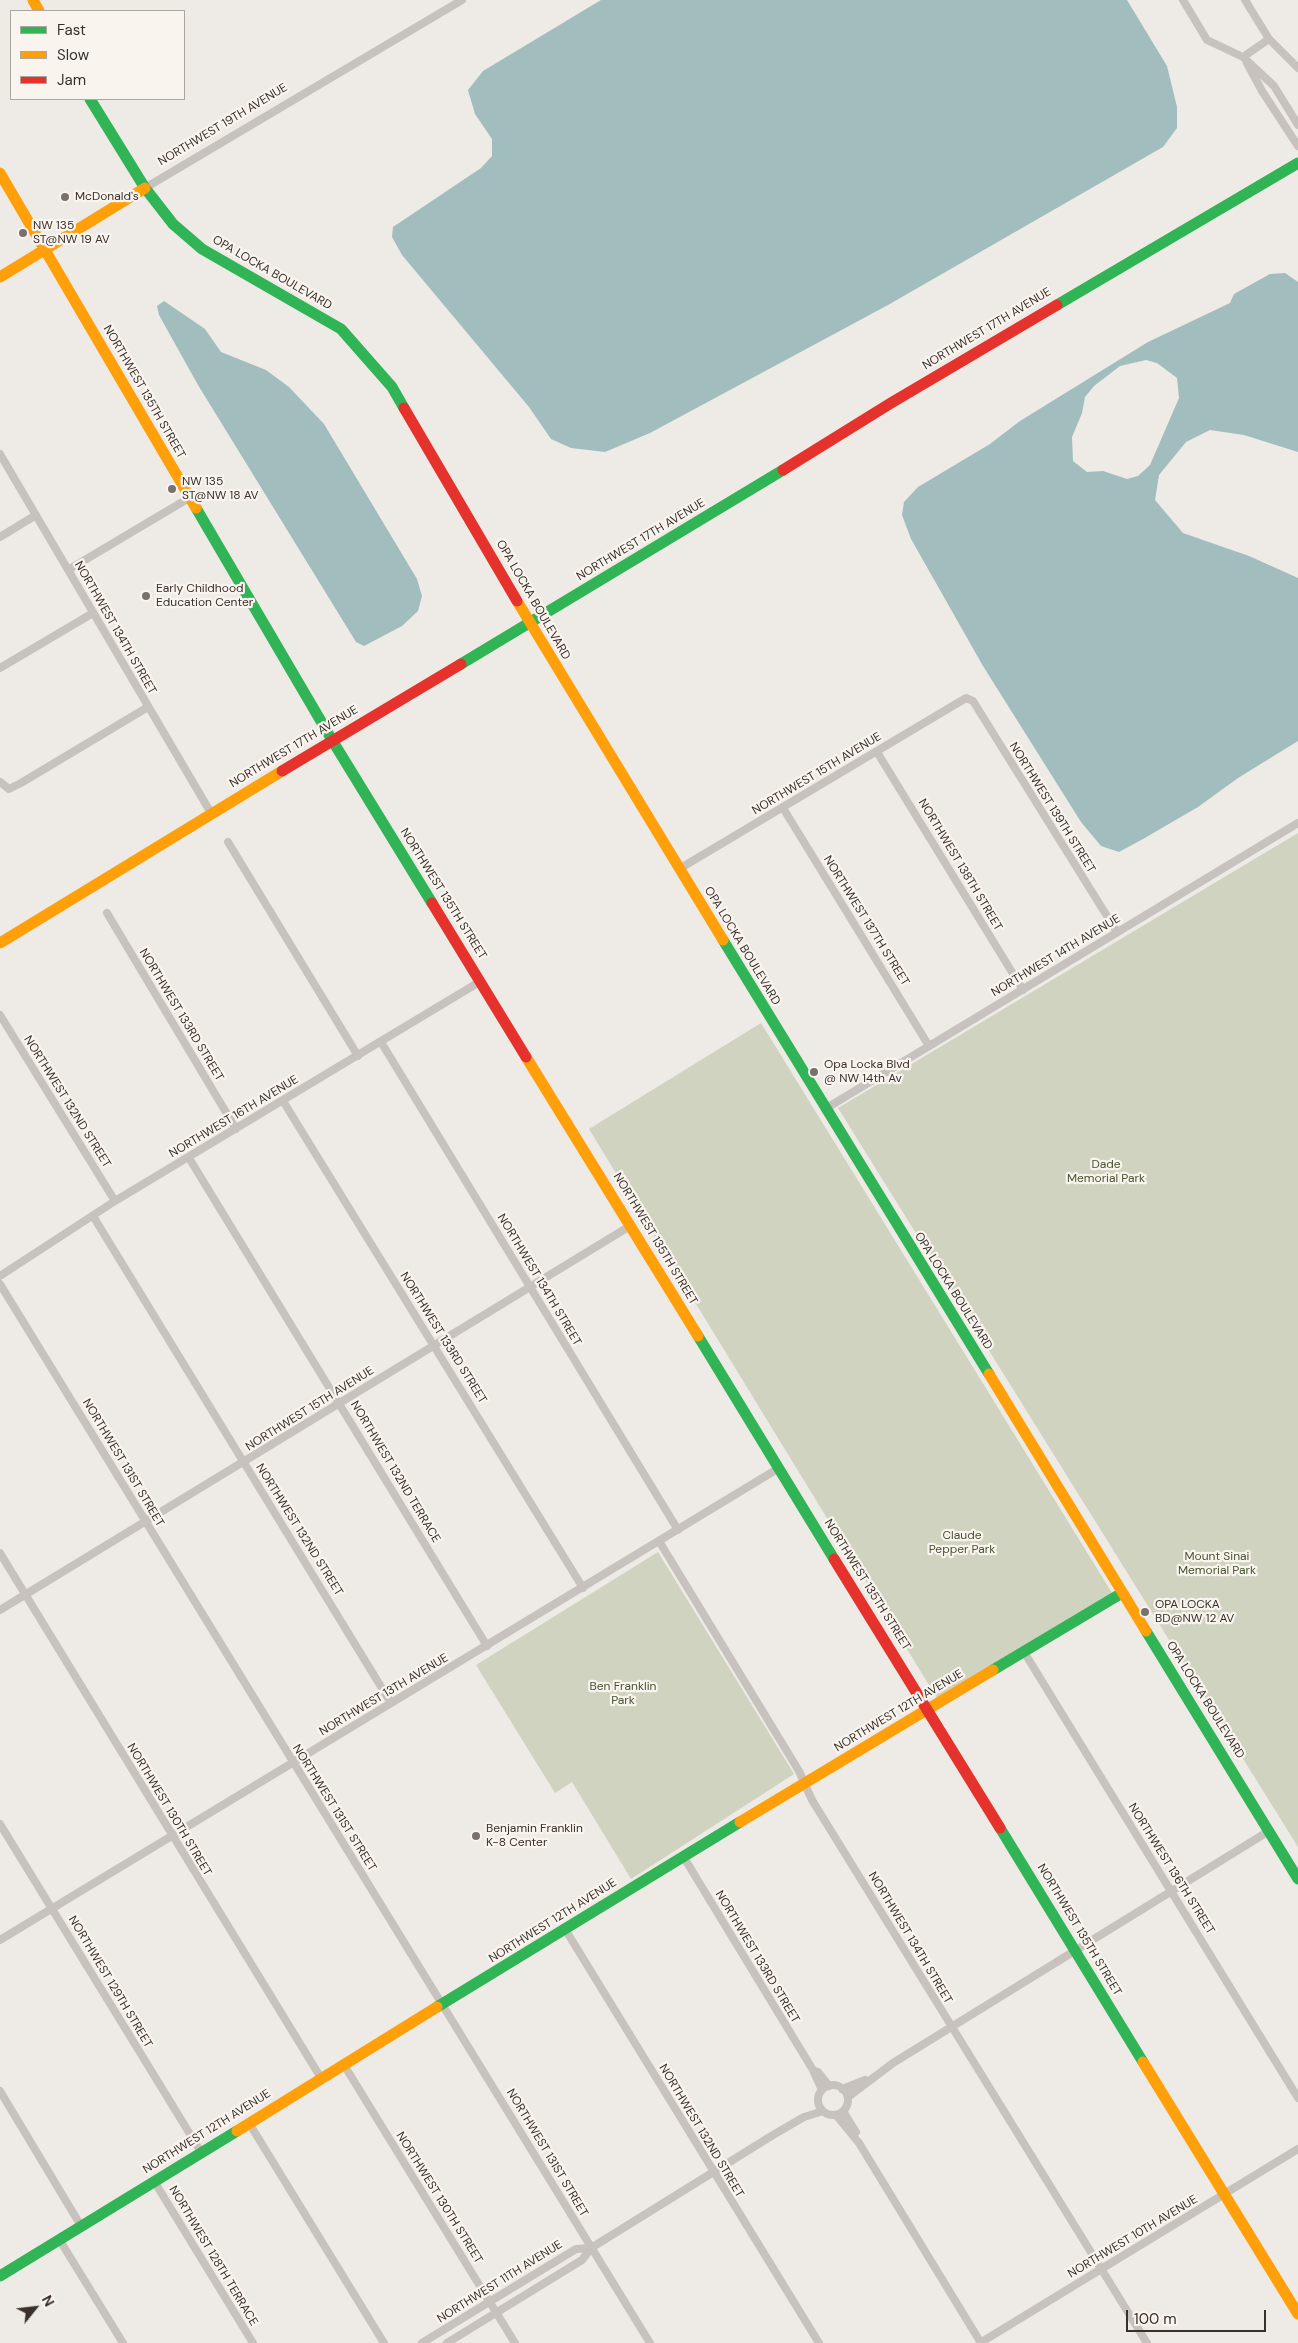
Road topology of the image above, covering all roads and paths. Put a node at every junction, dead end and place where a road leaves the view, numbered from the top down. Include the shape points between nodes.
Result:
1 (462, 0) edge
2 (1183, 0) edge
3 (1245, 0) edge
4 (1269, 39) junction
5 (1243, 56) junction
6 (1298, 68) edge
7 (91, 100) edge
8 (1298, 125) edge
9 (1298, 146) edge
10 (1298, 163) edge
11 (0, 172) edge
12 (145, 188) junction
13 (45, 249) junction
14 (0, 277) edge
15 (0, 454) edge
16 (189, 498) junction
17 (36, 515) junction
18 (0, 537) edge
19 (68, 570) junction
20 (93, 612) junction
21 (530, 622) junction
22 (0, 668) edge
23 (966, 698) joint
24 (148, 707) junction
25 (332, 740) junction
26 (877, 752) junction
27 (0, 782) edge
28 (783, 808) junction
29 (211, 813) junction
30 (1298, 823) edge
31 (228, 842) dead end
32 (679, 869) junction
33 (107, 912) dead end
34 (1116, 932) junction
35 (0, 942) edge
36 (481, 981) junction
37 (1023, 990) junction
38 (0, 1015) edge
39 (381, 1042) junction
40 (930, 1046) junction
41 (358, 1056) junction
42 (283, 1101) junction
43 (825, 1109) junction
44 (236, 1129) junction
45 (189, 1158) junction
46 (115, 1201) junction
47 (93, 1216) junction
48 (630, 1226) junction
49 (0, 1276) edge
50 (0, 1284) edge
51 (530, 1287) junction
52 (434, 1345) junction
53 (340, 1404) junction
54 (244, 1463) junction
55 (779, 1468) junction
56 (146, 1522) junction
57 (678, 1530) junction
58 (659, 1542) junction
59 (0, 1553) edge
60 (583, 1588) junction
61 (1122, 1593) junction
62 (26, 1595) junction
63 (0, 1610) edge
64 (487, 1646) junction
65 (1024, 1652) junction
66 (391, 1703) junction
67 (928, 1710) junction
68 (293, 1764) junction
69 (804, 1783) junction
70 (0, 1824) edge
71 (1269, 1831) junction
72 (171, 1835) junction
73 (683, 1856) junction
74 (1298, 1879) edge
75 (1172, 1892) junction
76 (51, 1908) junction
77 (565, 1929) junction
78 (0, 1940) edge
79 (1075, 1951) junction
80 (443, 2005) junction
81 (951, 2026) junction
82 (344, 2065) junction
83 (321, 2078) junction
84 (872, 2078) junction
85 (825, 2088) junction
86 (842, 2088) junction
87 (0, 2091) edge
88 (848, 2097) junction
89 (1298, 2098) edge
90 (819, 2103) junction
91 (823, 2111) junction
92 (840, 2113) junction
93 (804, 2117) junction
94 (249, 2123) junction
95 (1298, 2150) edge
96 (200, 2152) junction
97 (714, 2172) junction
98 (154, 2181) junction
99 (1224, 2194) junction
100 (80, 2226) junction
101 (59, 2239) junction
102 (591, 2248) junction
103 (1102, 2269) junction
104 (0, 2276) edge
105 (490, 2302) junction
106 (496, 2313) junction
107 (1298, 2314) edge
108 (123, 2343) edge
109 (253, 2343) edge
110 (384, 2343) edge
111 (422, 2343) edge
112 (447, 2343) edge
113 (515, 2343) edge
114 (650, 2343) edge
115 (820, 2343) edge
116 (980, 2343) edge
117 (1148, 2343) edge

1 - 12 street, NORTHWEST 19TH AVENUE
2 - 5 street via 1207,40
3 - 4 street
4 - 5 street
4 - 6 street
5 - 8 street via 1274,86
5 - 9 street
7 - 12 main road, OPA LOCKA BOULEVARD
10 - 21 main road, NORTHWEST 17TH AVENUE via 1052,306
11 - 13 main road, NORTHWEST 135TH STREET
12 - 13 main road, NORTHWEST 19TH AVENUE
12 - 21 main road, OPA LOCKA BOULEVARD via 173,224 202,249 341,329 361,350 392,387
13 - 14 main road, NORTHWEST 19TH AVENUE
13 - 16 main road, NORTHWEST 135TH STREET
15 - 17 street, NORTHWEST 134TH STREET
16 - 19 street
16 - 25 main road, NORTHWEST 135TH STREET
17 - 18 street
17 - 19 street, NORTHWEST 134TH STREET
19 - 20 street, NORTHWEST 134TH STREET
20 - 22 street
20 - 24 street, NORTHWEST 134TH STREET
21 - 25 main road, NORTHWEST 17TH AVENUE
21 - 32 main road, OPA LOCKA BOULEVARD
23 - 26 street, NORTHWEST 15TH AVENUE
23 - 34 street, NORTHWEST 139TH STREET via 973,701
24 - 27 street via 9,789
24 - 29 street, NORTHWEST 134TH STREET
25 - 29 main road, NORTHWEST 17TH AVENUE
25 - 36 main road, NORTHWEST 135TH STREET
26 - 28 street, NORTHWEST 15TH AVENUE
26 - 37 street, NORTHWEST 138TH STREET
28 - 32 street, NORTHWEST 15TH AVENUE
28 - 40 street, NORTHWEST 137TH STREET
29 - 35 main road, NORTHWEST 17TH AVENUE
30 - 34 street, NORTHWEST 14TH AVENUE
31 - 41 street
32 - 43 main road, OPA LOCKA BOULEVARD
33 - 44 street, NORTHWEST 133RD STREET
34 - 37 street, NORTHWEST 14TH AVENUE
36 - 39 street, NORTHWEST 16TH AVENUE
36 - 48 main road, NORTHWEST 135TH STREET
37 - 40 street, NORTHWEST 14TH AVENUE
38 - 46 street, NORTHWEST 132ND STREET
39 - 41 street, NORTHWEST 16TH AVENUE
39 - 51 street, NORTHWEST 134TH STREET
40 - 43 street, NORTHWEST 14TH AVENUE
41 - 42 street, NORTHWEST 16TH AVENUE
42 - 44 street, NORTHWEST 16TH AVENUE
42 - 52 street, NORTHWEST 133RD STREET
43 - 61 main road, OPA LOCKA BOULEVARD
44 - 45 street, NORTHWEST 16TH AVENUE
45 - 46 street, NORTHWEST 16TH AVENUE
45 - 53 street, NORTHWEST 132ND TERRACE
46 - 47 street, NORTHWEST 16TH AVENUE
47 - 49 street, NORTHWEST 16TH AVENUE
47 - 54 street, NORTHWEST 132ND STREET
48 - 51 street, NORTHWEST 15TH AVENUE
48 - 55 main road, NORTHWEST 135TH STREET
50 - 56 street, NORTHWEST 131ST STREET
51 - 52 street, NORTHWEST 15TH AVENUE
51 - 57 street, NORTHWEST 134TH STREET
52 - 53 street, NORTHWEST 15TH AVENUE
52 - 60 street, NORTHWEST 133RD STREET
53 - 54 street, NORTHWEST 15TH AVENUE
53 - 64 street, NORTHWEST 132ND TERRACE
54 - 56 street, NORTHWEST 15TH AVENUE
54 - 66 street, NORTHWEST 132ND STREET
55 - 57 street, NORTHWEST 13TH AVENUE
55 - 67 main road, NORTHWEST 135TH STREET
56 - 62 street, NORTHWEST 15TH AVENUE
56 - 68 street, NORTHWEST 131ST STREET
57 - 58 street, NORTHWEST 13TH AVENUE
58 - 60 street, NORTHWEST 13TH AVENUE
58 - 69 street, NORTHWEST 134TH STREET
59 - 62 street, NORTHWEST 130TH STREET
60 - 64 street, NORTHWEST 13TH AVENUE
61 - 65 main road, NORTHWEST 12TH AVENUE
61 - 71 main road, OPA LOCKA BOULEVARD
62 - 63 street, NORTHWEST 15TH AVENUE
62 - 72 street, NORTHWEST 130TH STREET
64 - 66 street, NORTHWEST 13TH AVENUE
65 - 67 main road, NORTHWEST 12TH AVENUE
65 - 75 street, NORTHWEST 136TH STREET
66 - 68 street, NORTHWEST 13TH AVENUE
67 - 69 main road, NORTHWEST 12TH AVENUE
67 - 79 main road, NORTHWEST 135TH STREET
68 - 72 street, NORTHWEST 13TH AVENUE
68 - 80 street, NORTHWEST 131ST STREET
69 - 73 main road, NORTHWEST 12TH AVENUE
69 - 81 street, NORTHWEST 134TH STREET
70 - 76 street, NORTHWEST 129TH STREET
71 - 74 main road, OPA LOCKA BOULEVARD
71 - 75 street
72 - 76 street, NORTHWEST 13TH AVENUE
72 - 83 street, NORTHWEST 130TH STREET
73 - 77 main road, NORTHWEST 12TH AVENUE
73 - 85 street, NORTHWEST 133RD STREET
75 - 79 street
75 - 89 street, NORTHWEST 136TH STREET
76 - 78 street, NORTHWEST 13TH AVENUE
76 - 96 street, NORTHWEST 129TH STREET
77 - 80 main road, NORTHWEST 12TH AVENUE
77 - 97 street, NORTHWEST 132ND STREET
79 - 81 street
79 - 99 main road, NORTHWEST 135TH STREET
80 - 82 main road, NORTHWEST 12TH AVENUE
80 - 102 street, NORTHWEST 131ST STREET
81 - 84 street
81 - 103 street, NORTHWEST 134TH STREET
82 - 83 main road, NORTHWEST 12TH AVENUE
82 - 105 street, NORTHWEST 130TH STREET
83 - 94 main road, NORTHWEST 12TH AVENUE
84 - 86 street
84 - 88 street
85 - 86 street
85 - 90 street
86 - 88 street
87 - 100 street
88 - 92 street
90 - 91 street
90 - 93 street, NORTHWEST 11TH AVENUE
91 - 92 street
91 - 93 street, NORTHWEST 11TH AVENUE
92 - 116 street via 856,2132 859,2143
93 - 97 street, NORTHWEST 11TH AVENUE
94 - 96 main road, NORTHWEST 12TH AVENUE
94 - 110 street
95 - 99 street, NORTHWEST 10TH AVENUE
96 - 98 main road, NORTHWEST 12TH AVENUE
97 - 102 street, NORTHWEST 11TH AVENUE
97 - 115 street, NORTHWEST 132ND STREET
98 - 100 main road, NORTHWEST 12TH AVENUE
98 - 109 street, NORTHWEST 128TH TERRACE
99 - 103 street, NORTHWEST 10TH AVENUE
99 - 107 main road, NORTHWEST 135TH STREET
100 - 101 main road, NORTHWEST 12TH AVENUE
101 - 104 main road, NORTHWEST 12TH AVENUE
101 - 108 street
102 - 105 street, NORTHWEST 11TH AVENUE via 576,2249
102 - 106 street, NORTHWEST 11TH AVENUE via 582,2260
102 - 114 street, NORTHWEST 131ST STREET
103 - 116 street, NORTHWEST 10TH AVENUE
103 - 117 street, NORTHWEST 134TH STREET
105 - 106 street, NORTHWEST 130TH STREET
105 - 111 street, NORTHWEST 11TH AVENUE
106 - 112 street, NORTHWEST 11TH AVENUE
106 - 113 street, NORTHWEST 130TH STREET

